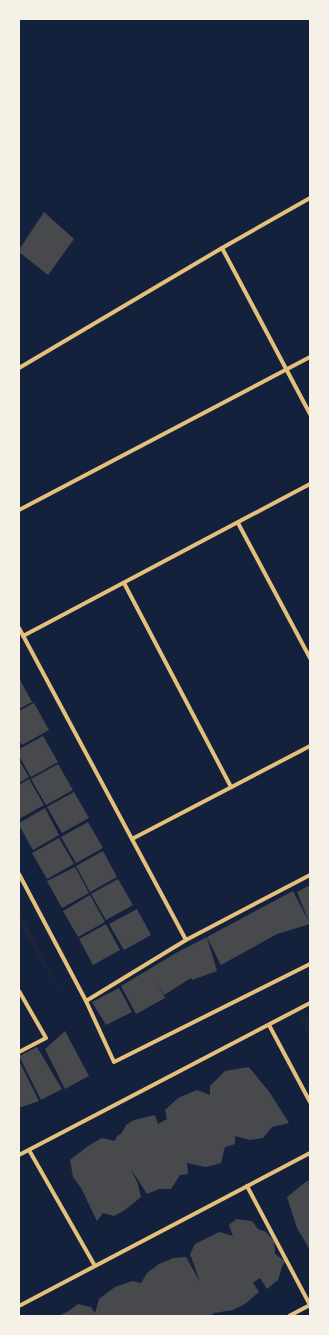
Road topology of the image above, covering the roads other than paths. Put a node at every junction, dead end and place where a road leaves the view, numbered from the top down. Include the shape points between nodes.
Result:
1 (310, 198) edge
2 (222, 248) junction
3 (310, 357) edge
4 (19, 368) edge
5 (287, 370) junction
6 (310, 414) edge
7 (310, 484) edge
8 (19, 510) edge
9 (238, 523) junction
10 (124, 584) junction
11 (19, 628) edge
12 (24, 636) junction
13 (310, 658) edge
14 (310, 746) edge
15 (231, 787) junction
16 (132, 839) junction
17 (19, 874) edge
18 (310, 875) edge
19 (186, 940) junction
20 (310, 964) edge
21 (19, 991) edge
22 (86, 1001) junction
23 (310, 1003) edge
24 (269, 1024) junction
25 (19, 1052) edge
26 (310, 1102) edge
27 (29, 1150) junction
28 (310, 1153) edge
29 (19, 1155) edge
30 (247, 1186) junction
31 (95, 1266) junction
32 (310, 1305) edge
33 (19, 1306) edge
34 (289, 1316) edge

1 - 2 street
2 - 4 street
2 - 5 street
3 - 5 street
5 - 6 street
5 - 8 street
7 - 9 street
9 - 10 street
9 - 13 street
10 - 12 street
10 - 15 street
11 - 12 street
12 - 16 street
14 - 15 street
15 - 16 street
16 - 19 street
17 - 22 street
18 - 19 street
19 - 22 street
20 - 22 street via 114,1062
21 - 25 street via 46,1038
23 - 24 street
24 - 26 street
24 - 27 street
27 - 29 street
27 - 31 street
28 - 30 street
30 - 31 street
30 - 32 street
31 - 33 street
32 - 34 street

